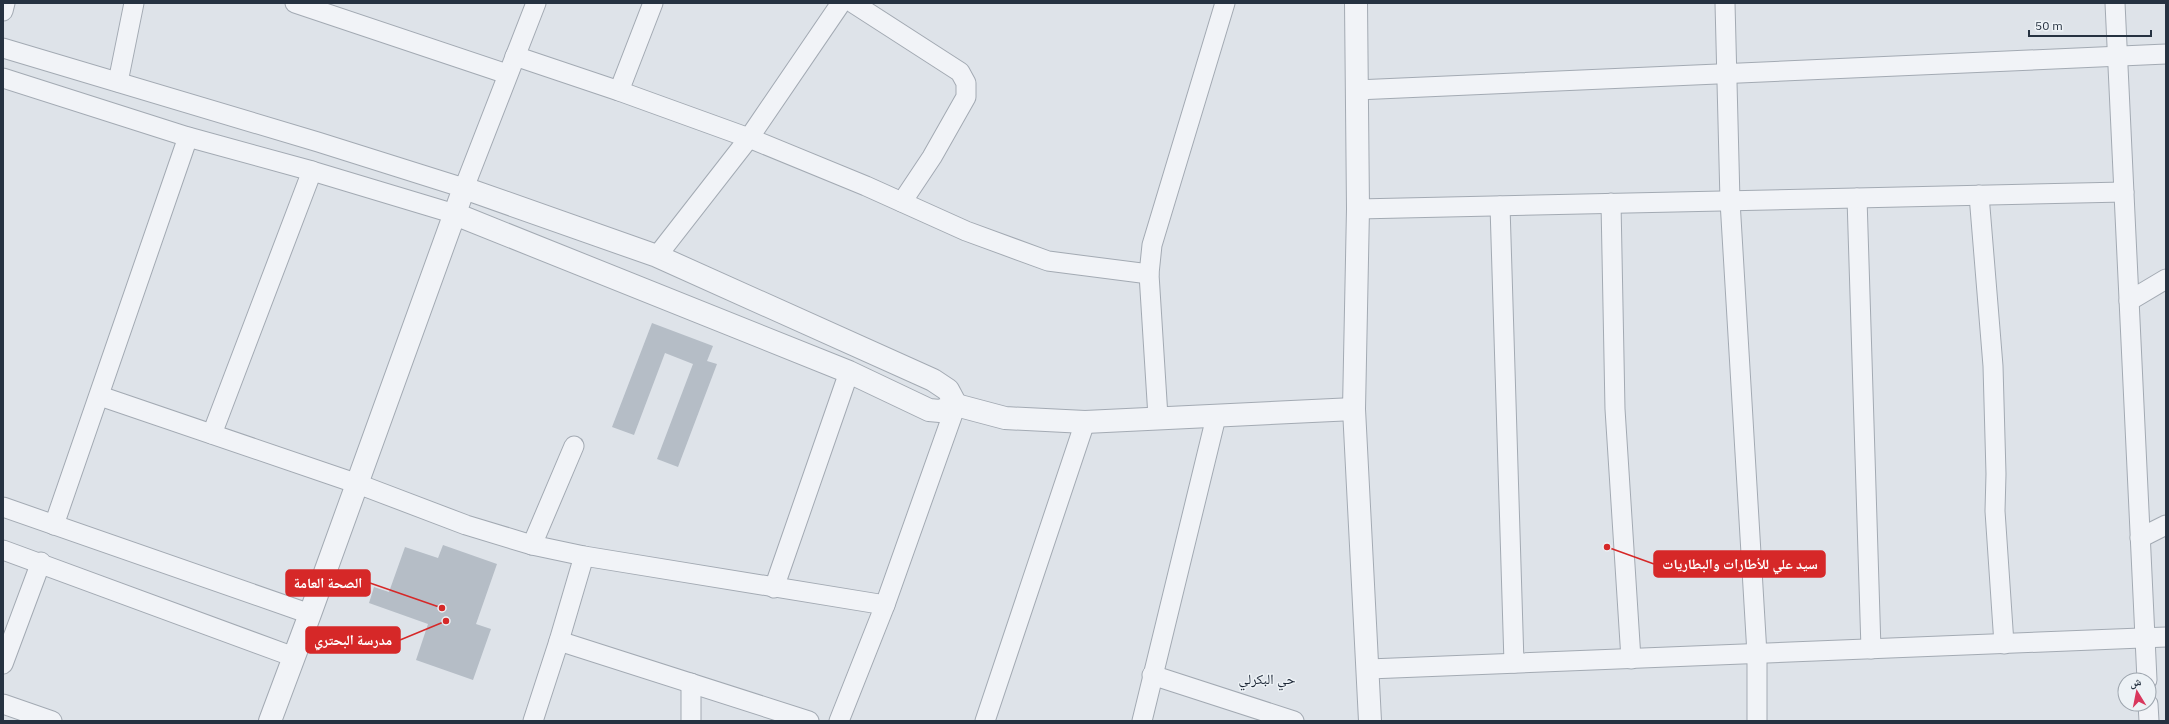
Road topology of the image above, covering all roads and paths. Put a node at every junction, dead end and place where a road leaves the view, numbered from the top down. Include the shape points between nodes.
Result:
1 (5, 3) edge
2 (134, 3) edge
3 (295, 3) edge
4 (536, 3) edge
5 (653, 3) edge
6 (1225, 3) edge
7 (1356, 3) edge
8 (1725, 3) edge
9 (2116, 3) edge
10 (838, 4) edge
11 (3, 11) edge
12 (3, 48) edge
13 (2166, 54) edge
14 (515, 56) junction
15 (2118, 56) junction
16 (1726, 73) junction
17 (507, 74) junction
18 (3, 78) edge
19 (118, 82) junction
20 (1356, 90) junction
21 (619, 91) junction
22 (188, 137) junction
23 (749, 138) junction
24 (312, 171) junction
25 (464, 188) junction
26 (2124, 192) junction
27 (1979, 195) junction
28 (1857, 198) junction
29 (1730, 201) junction
30 (902, 202) junction
31 (1611, 203) junction
32 (1500, 206) junction
33 (1358, 209) junction
34 (455, 214) junction
35 (657, 256) junction
36 (1149, 274) junction
37 (2166, 279) edge
38 (2129, 301) junction
39 (849, 372) junction
40 (100, 396) junction
41 (956, 405) junction
42 (1354, 409) junction
43 (1158, 417) junction
44 (1216, 417) junction
45 (1085, 422) junction
46 (212, 434) junction
47 (574, 446) dead end
48 (358, 484) junction
49 (3, 507) edge
50 (54, 525) junction
51 (2166, 525) edge
52 (2140, 538) junction
53 (532, 544) junction
54 (3, 550) edge
55 (584, 556) junction
56 (41, 562) junction
57 (774, 588) junction
58 (885, 605) junction
59 (310, 614) junction
60 (2145, 638) junction
61 (2166, 638) edge
62 (559, 641) junction
63 (2004, 644) junction
64 (1871, 649) junction
65 (1757, 654) junction
66 (294, 657) junction
67 (1631, 659) junction
68 (1514, 663) junction
69 (3, 664) edge
70 (1369, 669) junction
71 (2147, 672) edge
72 (1152, 675) junction
73 (691, 683) junction
74 (3, 704) edge
75 (52, 721) edge
76 (270, 721) edge
77 (532, 721) edge
78 (691, 721) edge
79 (809, 721) edge
80 (839, 721) edge
81 (985, 721) edge
82 (1142, 721) edge
83 (1294, 721) edge
84 (1370, 721) edge
85 (1757, 721) edge

1 - 11 street
2 - 19 street
3 - 17 street
4 - 14 street
5 - 21 street
6 - 36 street via 1152,244
7 - 20 street
8 - 16 street
9 - 15 street
10 - 23 street
10 - 30 street via 960,72 966,83 966,97 932,157
12 - 19 street
13 - 15 street
14 - 17 street
14 - 21 street
15 - 16 street
15 - 26 street
16 - 20 street
16 - 29 street
17 - 25 street
18 - 22 street
19 - 25 street
20 - 33 street
21 - 23 street
22 - 24 street
22 - 40 street
23 - 30 street
23 - 35 street
24 - 34 street
24 - 46 street
25 - 34 street
25 - 35 street
26 - 27 street
26 - 38 street
27 - 28 street
27 - 63 street via 1993,366 1995,511
28 - 29 street
28 - 64 street
29 - 31 street
29 - 65 street
30 - 36 street via 966,231 1048,261
31 - 32 street
31 - 67 street via 1615,409
32 - 33 street
32 - 68 street
33 - 42 street
34 - 39 street
34 - 48 street
35 - 41 street via 933,380 948,390
36 - 43 street
37 - 38 street
38 - 52 street
39 - 41 street via 929,410 940,411
39 - 57 street
40 - 46 street
40 - 50 street
41 - 45 street via 1005,418
41 - 58 street
42 - 44 street
42 - 70 street
43 - 44 street
43 - 45 street
44 - 72 street
45 - 81 street
46 - 48 street
47 - 53 street
48 - 53 street via 466,525
48 - 59 street
49 - 50 street
50 - 59 street
51 - 52 street
52 - 60 street
53 - 55 street
54 - 56 street
55 - 57 street
55 - 62 street
56 - 66 street
56 - 69 street
57 - 58 street
58 - 80 street
59 - 66 street
60 - 61 street
60 - 63 street
60 - 71 street
62 - 73 street
62 - 77 street
63 - 64 street
64 - 65 street
65 - 67 street
65 - 85 street
66 - 76 street
67 - 68 street
68 - 70 street
70 - 84 street
72 - 82 street
72 - 83 street
73 - 78 street
73 - 79 street
74 - 75 street

